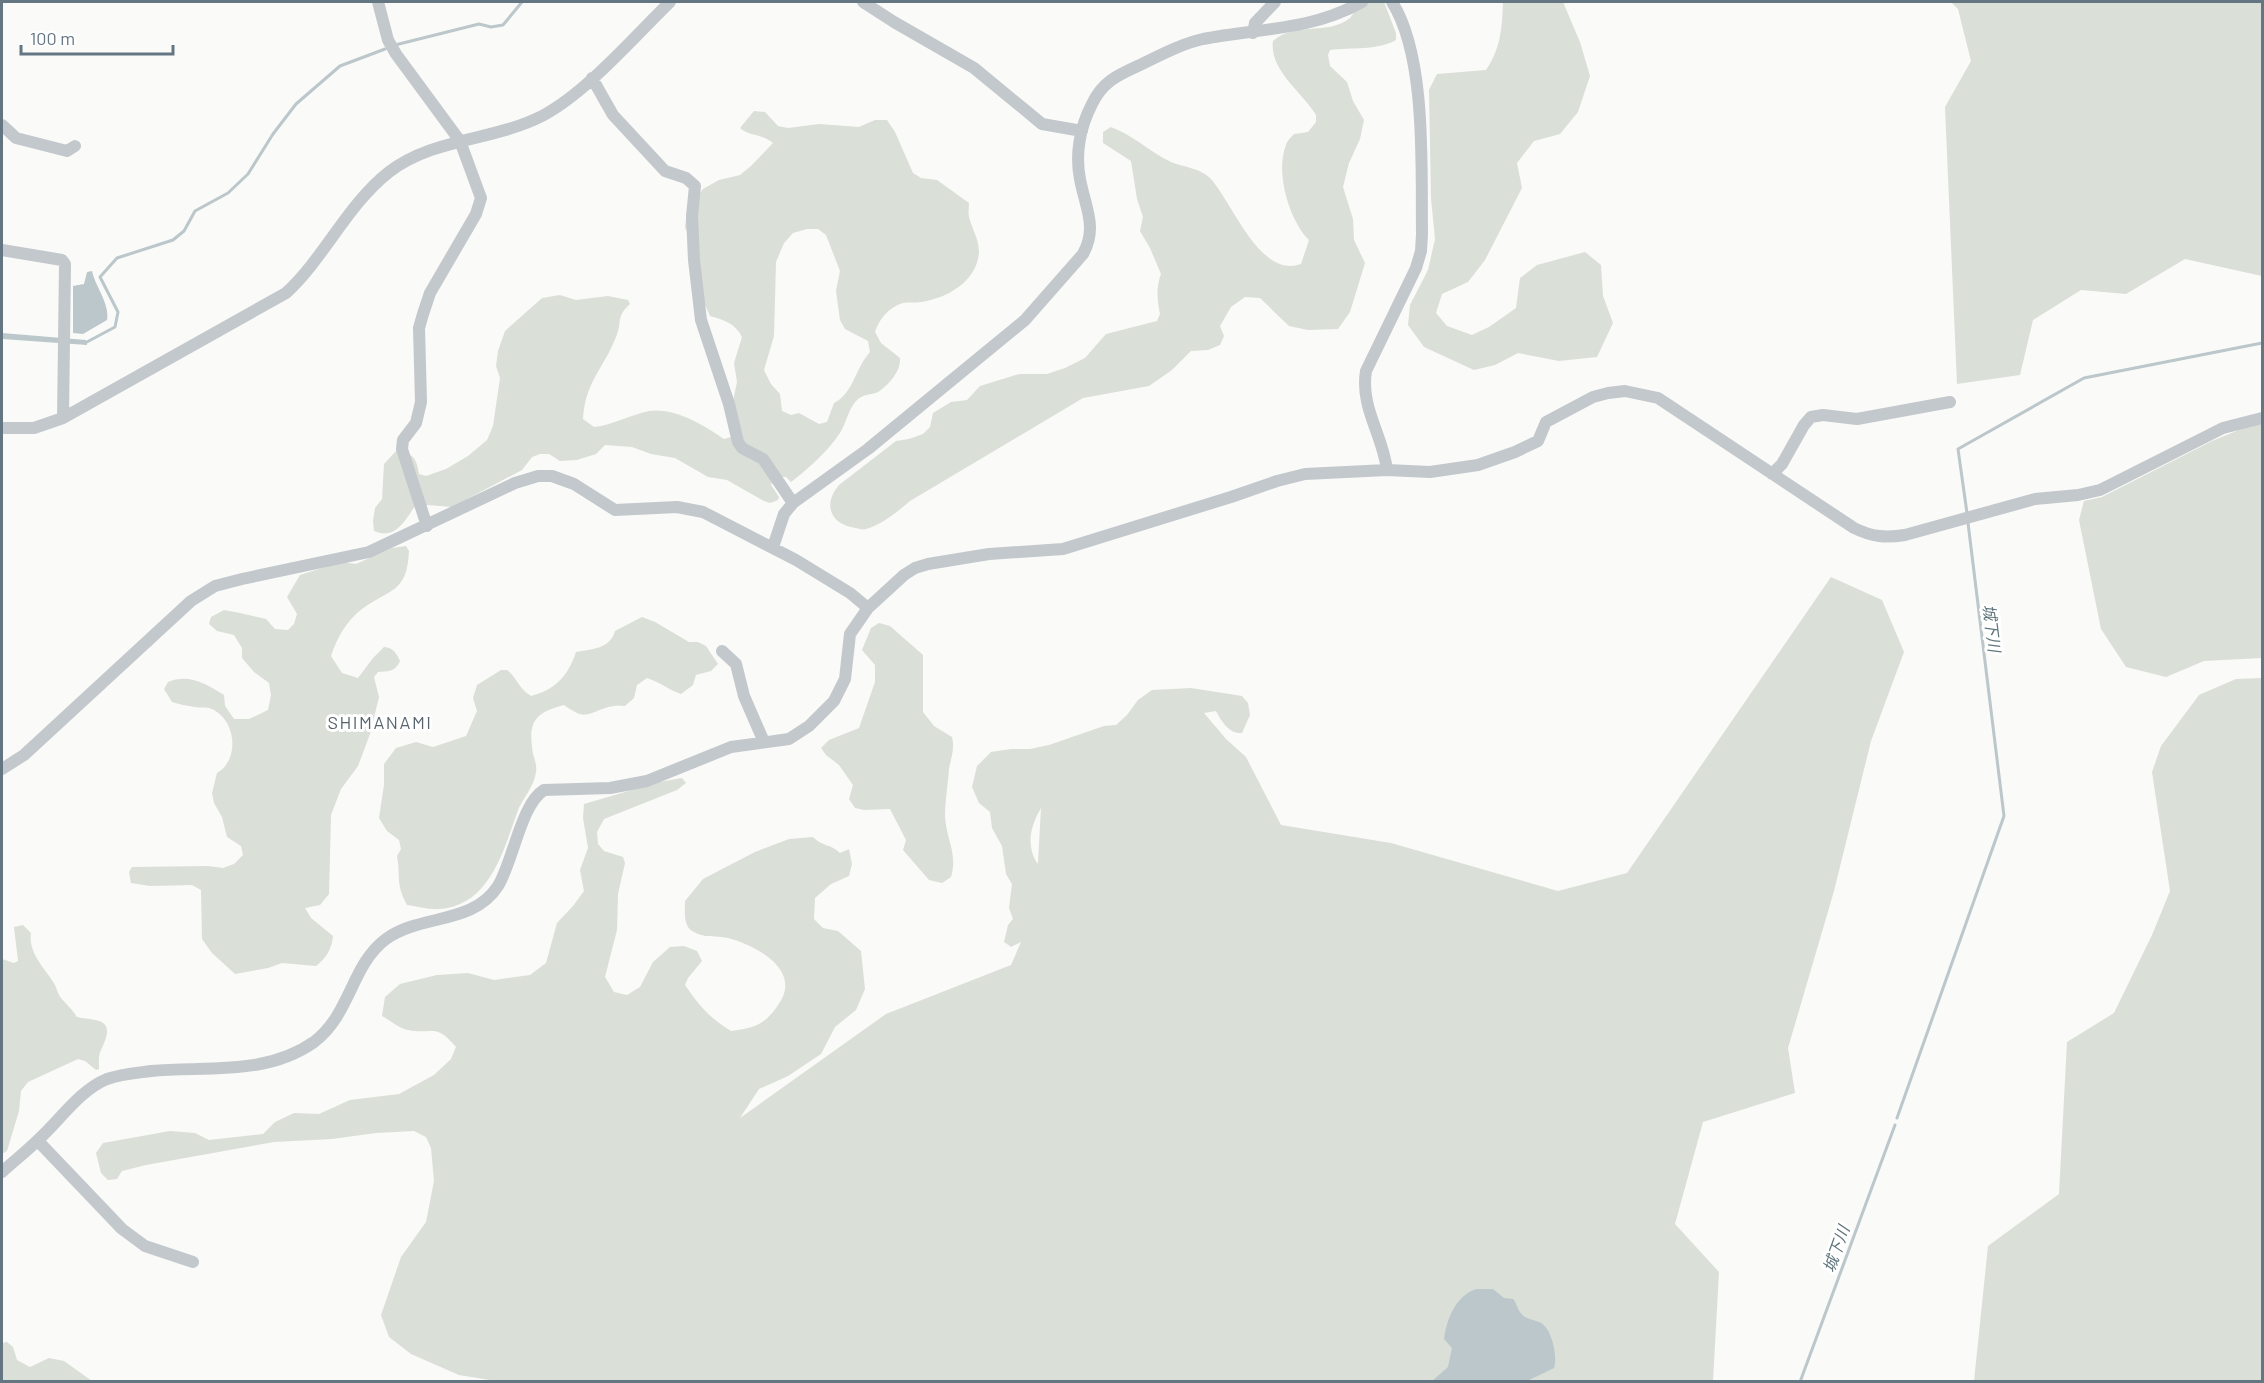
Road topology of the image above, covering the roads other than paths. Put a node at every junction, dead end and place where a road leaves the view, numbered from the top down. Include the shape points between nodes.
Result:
1 (378, 2) edge
2 (670, 2) edge
3 (863, 2) edge
4 (1275, 2) edge
5 (1362, 2) edge
6 (1392, 2) edge
7 (1253, 33) junction
8 (592, 78) junction
9 (2, 125) edge
10 (1082, 132) junction
11 (460, 141) junction
12 (75, 146) dead end
13 (2, 250) edge
14 (1950, 402) dead end
15 (63, 418) junction
16 (2262, 418) edge
17 (2, 428) edge
18 (1387, 470) junction
19 (1772, 474) junction
20 (793, 503) junction
21 (427, 526) junction
22 (773, 547) junction
23 (868, 608) junction
24 (722, 651) dead end
25 (764, 742) junction
26 (2, 769) edge
27 (38, 1141) junction
28 (2, 1172) edge
29 (194, 1262) dead end

1 - 11 street via 396,54
2 - 8 street
3 - 10 street via 974,68 1042,124
4 - 7 street via 1255,23
5 - 7 street via 1331,17
6 - 18 street via 1407,36 1419,103 1422,234 1416,268 1364,381 1365,401 1385,452
7 - 10 street via 1186,44 1107,81 1092,102
8 - 11 street via 541,116
8 - 20 street via 613,116 665,171 686,178 695,186 692,216 701,320 738,442 763,459
9 - 12 street via 16,138 68,151
10 - 20 street via 1078,157 1091,231 1083,254 1025,320 867,449
11 - 15 street via 409,159 389,172 364,196 305,276 286,292
11 - 21 street via 481,198 476,214 430,293 423,314 419,328 421,402 416,423 403,440 402,449
13 - 15 street via 62,260 65,264
14 - 19 street via 1857,419 1811,417
15 - 17 street via 34,428
16 - 19 street via 2223,428 2100,490 2035,499 1888,538 1867,535 1854,528
18 - 19 street via 1430,472 1478,465 1538,441 1546,422 1593,398 1625,391 1658,398
18 - 23 street via 1295,476 1063,549 989,554 928,564 904,575
20 - 22 street via 784,514
21 - 22 street via 515,483 545,476 574,484 615,510 677,507 703,512
21 - 26 street via 369,552 270,571 204,591 24,755
22 - 23 street
23 - 25 street via 850,634 845,679 834,701 789,739
24 - 25 street via 736,664 744,696
25 - 27 street via 731,747 647,781 610,788 544,790 532,801 500,883 487,900 468,911 405,928 383,941 365,962 339,1017 315,1040 290,1054 253,1066 157,1071 104,1080
27 - 28 street
27 - 29 street via 122,1229 145,1246

